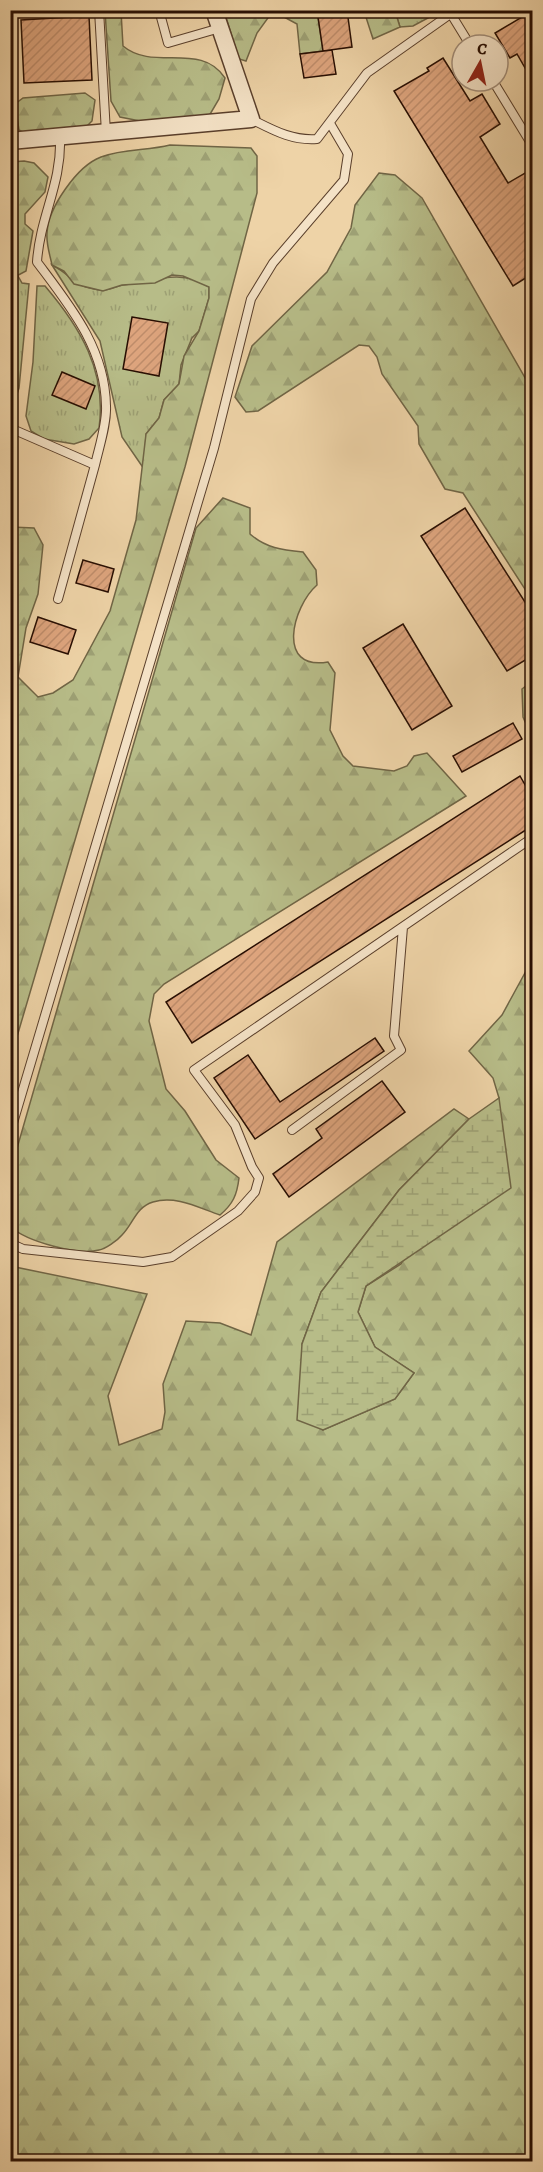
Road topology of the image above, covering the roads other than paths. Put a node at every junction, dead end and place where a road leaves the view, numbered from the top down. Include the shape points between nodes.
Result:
1 (99, 10) edge
2 (159, 10) edge
3 (214, 10) edge
4 (453, 12) edge
5 (220, 28) junction
6 (464, 33) edge
7 (499, 93) edge
8 (251, 119) junction
9 (331, 125) junction
10 (106, 133) junction
11 (60, 137) junction
12 (10, 141) edge
13 (532, 146) edge
14 (10, 428) edge
15 (95, 465) junction
16 (58, 599) dead end
17 (532, 838) edge
18 (404, 927) junction
19 (292, 1130) dead end
20 (10, 1133) edge
21 (10, 1243) edge

1 - 10 lane
2 - 5 lane via 168,43
3 - 5 street
4 - 6 lane
4 - 9 lane via 367,73
5 - 8 street
7 - 13 lane
8 - 9 lane via 301,140 318,139
8 - 10 street
9 - 20 lane via 348,154 344,180 273,263 251,299 214,448
10 - 11 street
11 - 12 street
11 - 15 lane via 57,184 44,216 37,262 80,320 98,354 106,407
14 - 15 lane
15 - 16 lane
17 - 18 lane
18 - 19 lane via 394,1036 401,1050
18 - 21 lane via 194,1070 236,1125 259,1178 255,1192 237,1211 172,1257 158,1261 23,1249

